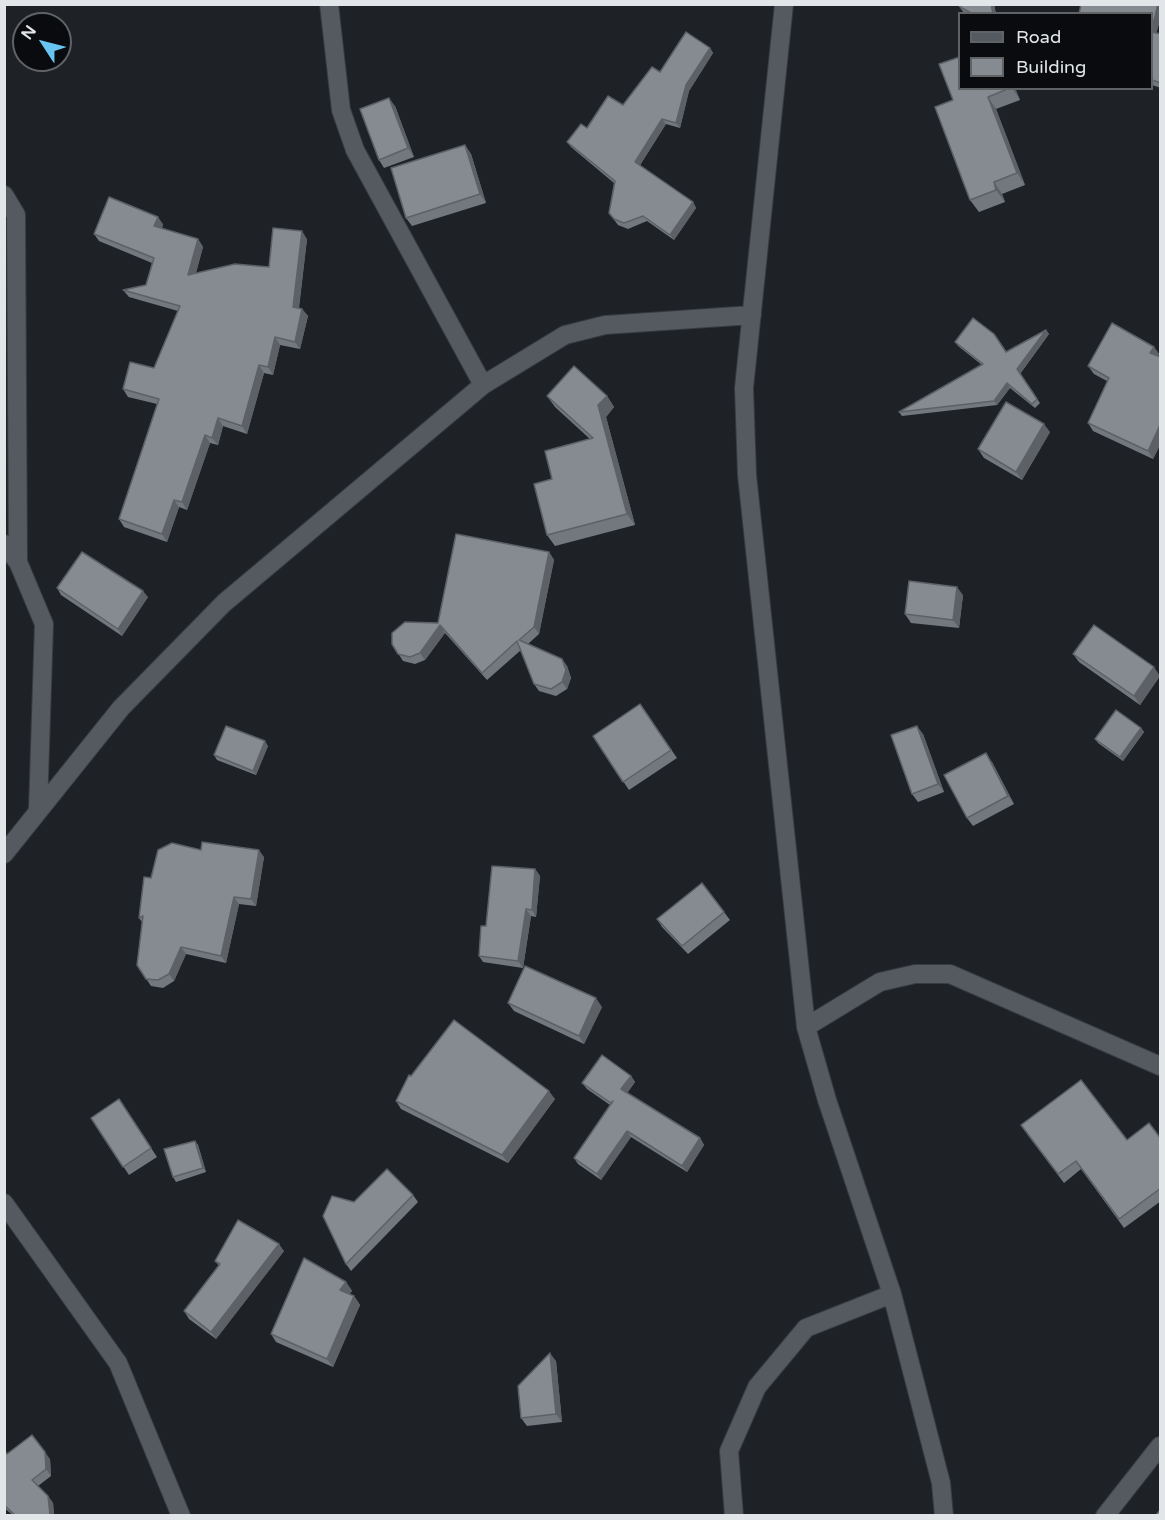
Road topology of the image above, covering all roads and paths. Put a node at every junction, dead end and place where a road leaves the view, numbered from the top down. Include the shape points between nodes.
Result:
1 (329, 4) edge
2 (784, 4) edge
3 (4, 195) edge
4 (752, 315) junction
5 (483, 385) junction
6 (4, 544) edge
7 (18, 562) junction
8 (38, 809) junction
9 (4, 854) edge
10 (806, 1027) junction
11 (1161, 1066) edge
12 (4, 1203) edge
13 (892, 1294) junction
14 (1161, 1446) edge
15 (181, 1515) edge
16 (734, 1515) edge
17 (944, 1515) edge
18 (1105, 1515) edge

1 - 5 street via 341,111 355,150
2 - 4 street
3 - 7 street via 16,215
4 - 5 street via 605,325 565,335
4 - 10 street via 744,388 747,475
5 - 8 street via 224,603 121,708
6 - 7 street
7 - 8 street via 44,624
8 - 9 street
10 - 11 street via 880,982 915,974 950,974
10 - 13 street
12 - 15 street via 118,1363
13 - 16 street via 806,1328 757,1387 729,1451
13 - 17 street via 941,1483
14 - 18 street

